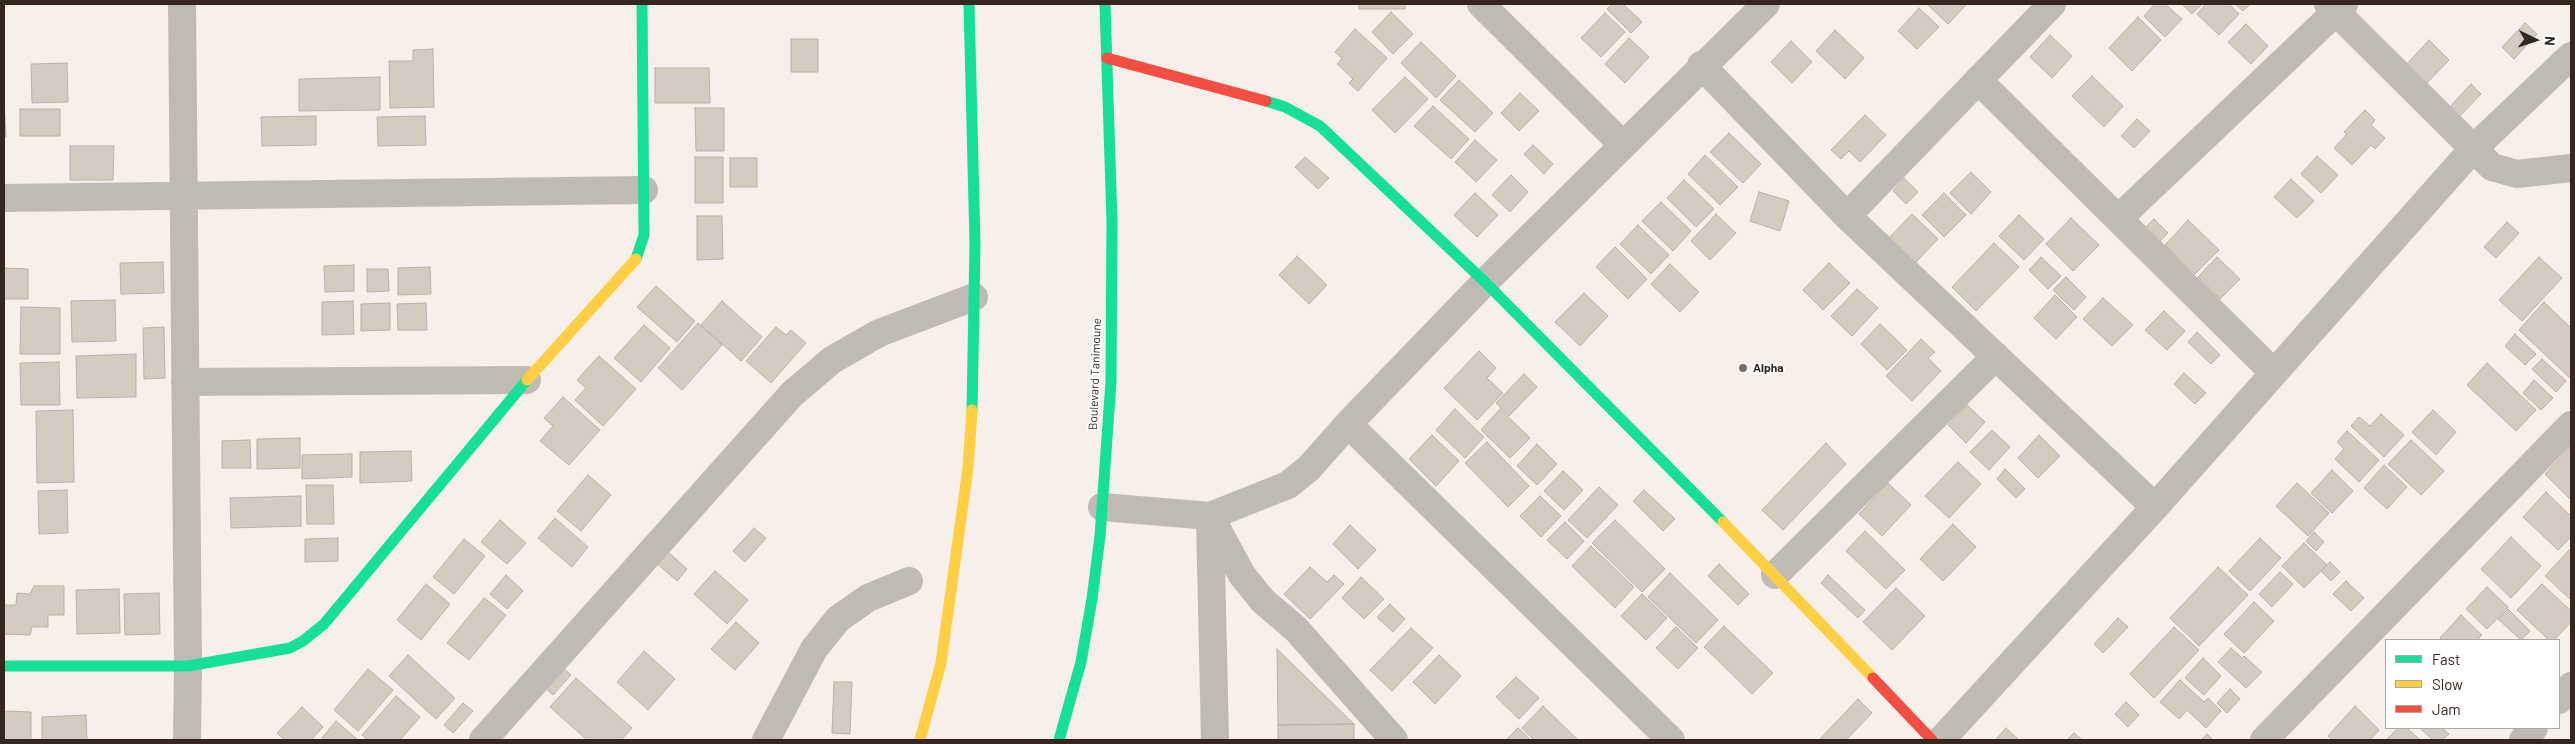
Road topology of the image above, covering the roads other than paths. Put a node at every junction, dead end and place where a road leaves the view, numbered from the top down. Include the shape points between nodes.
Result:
1 (182, 4) edge
2 (642, 4) edge
3 (969, 4) edge
4 (1105, 4) edge
5 (1482, 4) edge
6 (1766, 4) edge
7 (2052, 4) edge
8 (2336, 6) edge
9 (2571, 56) edge
10 (1107, 58) junction
11 (1701, 66) junction
12 (1978, 80) junction
13 (1622, 144) junction
14 (2472, 150) junction
15 (2571, 168) edge
16 (644, 190) junction
17 (183, 195) junction
18 (4, 198) edge
19 (1847, 216) junction
20 (2119, 218) junction
21 (1485, 282) junction
22 (974, 297) junction
23 (1996, 356) junction
24 (2274, 373) junction
25 (528, 380) junction
26 (185, 382) junction
27 (1348, 424) junction
28 (2571, 425) edge
29 (1102, 507) junction
30 (2155, 507) junction
31 (1210, 516) junction
32 (1775, 575) junction
33 (909, 581) dead end
34 (4, 666) edge
35 (188, 666) junction
36 (2571, 686) edge
37 (2560, 699) edge
38 (2533, 729) edge
39 (186, 740) edge
40 (482, 740) edge
41 (766, 740) edge
42 (920, 740) edge
43 (1059, 740) edge
44 (1215, 740) edge
45 (1394, 740) edge
46 (1670, 740) edge
47 (1932, 740) edge
48 (1941, 740) edge
49 (2264, 740) edge
50 (2523, 740) edge

1 - 17 street
2 - 16 street
3 - 22 street
4 - 10 street, Boulevard Tanimoune
5 - 13 street
6 - 11 street
7 - 12 street
8 - 14 street
8 - 20 street
9 - 14 street
10 - 21 street via 1236,91 1285,107 1320,126
10 - 29 street, Boulevard Tanimoune via 1112,222 1111,373
11 - 13 street
11 - 19 street
12 - 19 street
12 - 20 street
13 - 21 street
14 - 15 street via 2492,167 2517,174
14 - 24 street
16 - 17 street
16 - 25 street via 644,235 637,257
17 - 18 street
17 - 26 street
19 - 23 street
20 - 24 street
21 - 27 street
21 - 32 street
22 - 40 street via 879,333 832,360 792,394
22 - 42 street via 966,477 941,663
23 - 30 street
23 - 32 street
24 - 30 street
25 - 26 street
25 - 35 street via 324,624 290,648
26 - 35 street
27 - 31 street via 1309,468 1288,485
27 - 46 street
28 - 49 street
29 - 31 street
29 - 43 street, Boulevard Tanimoune via 1081,662
30 - 48 street
31 - 44 street
31 - 45 street via 1242,575 1263,601 1296,629
32 - 47 street
33 - 41 street via 868,598 838,619 814,649
34 - 35 street
35 - 39 street
36 - 37 street
38 - 50 street

